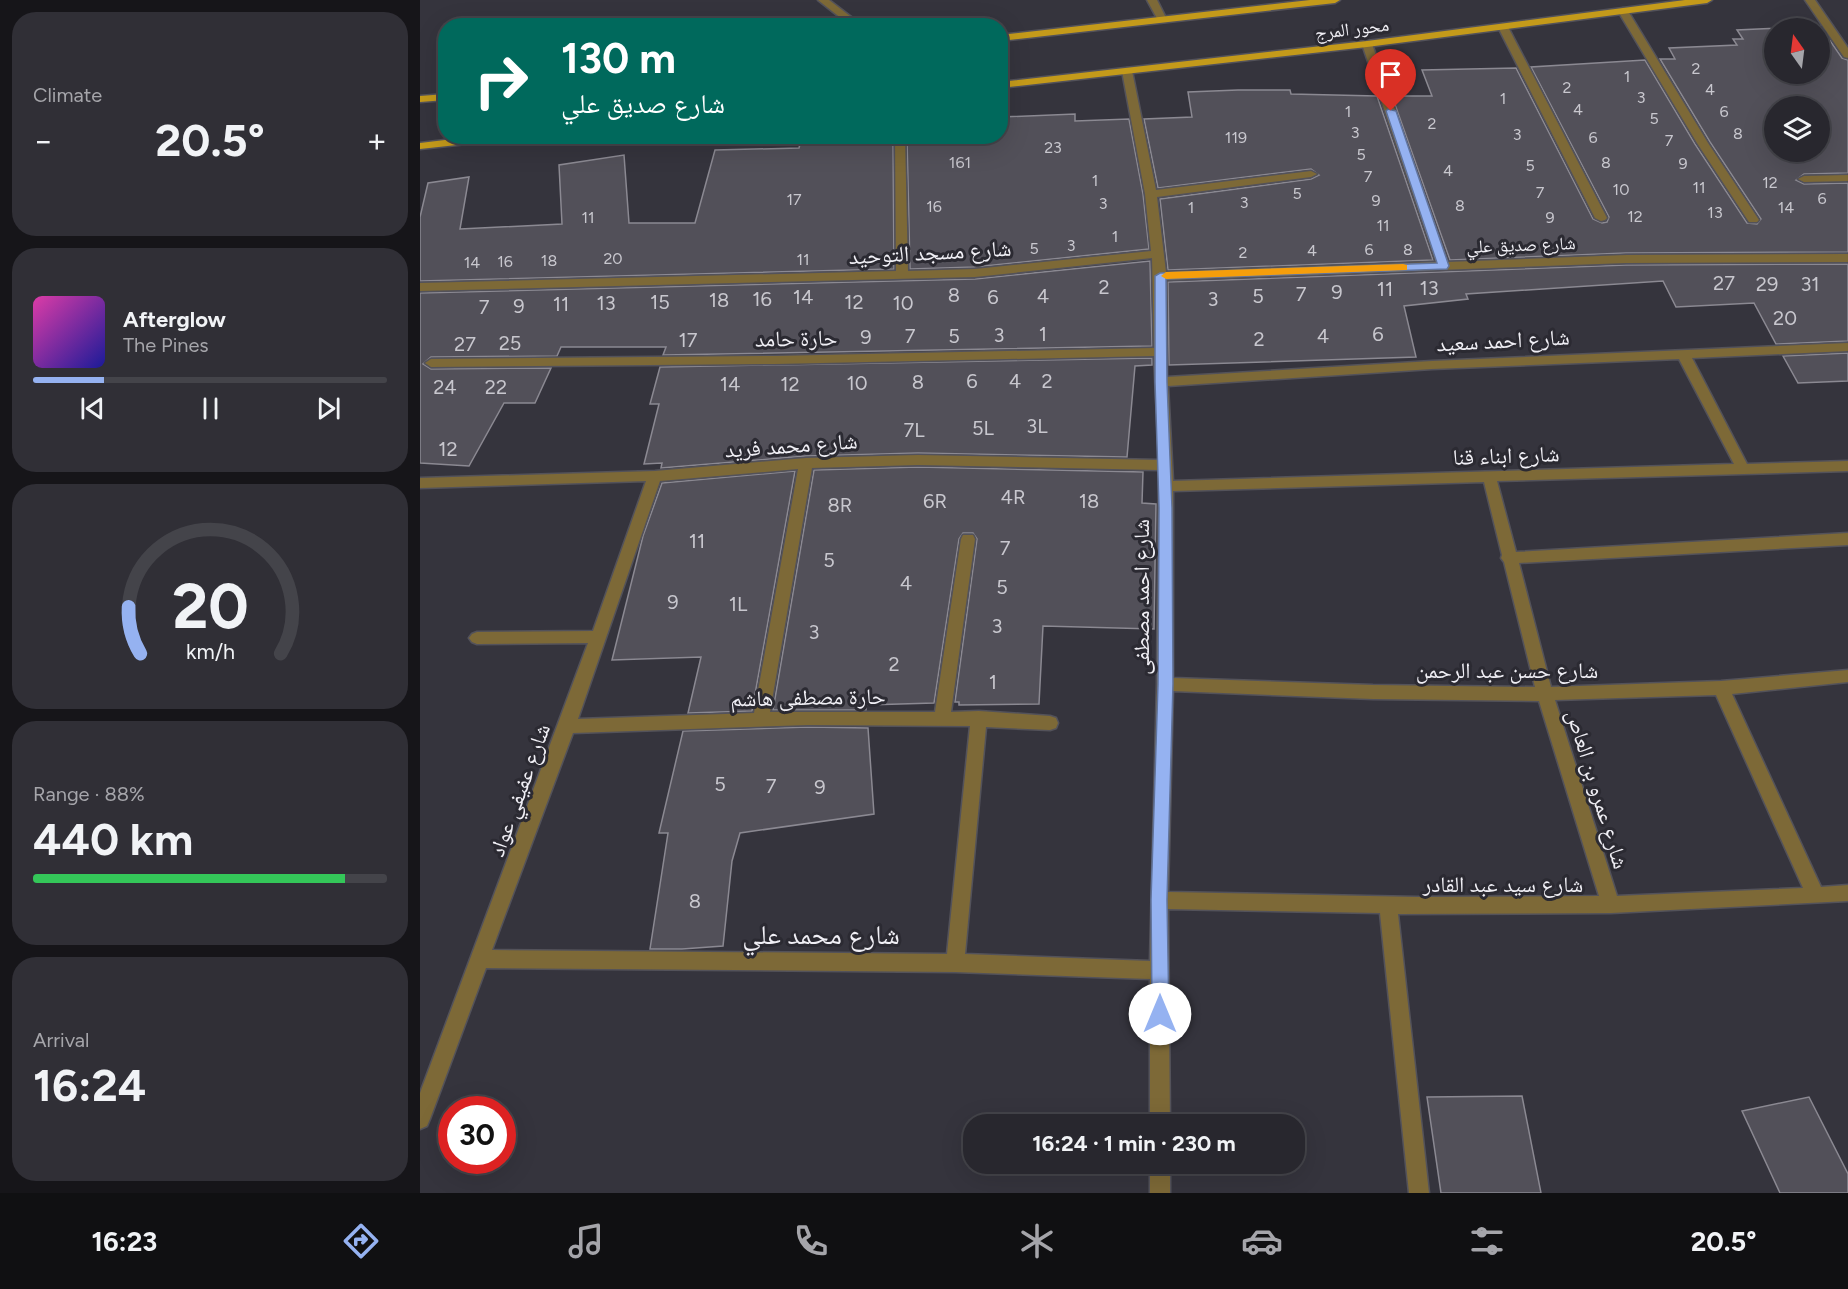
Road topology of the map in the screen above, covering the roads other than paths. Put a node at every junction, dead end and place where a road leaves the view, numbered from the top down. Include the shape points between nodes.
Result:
1 (823, 0) edge
2 (1152, 0) edge
3 (1335, 0) edge
4 (1707, 0) edge
5 (1810, 0) edge
6 (1623, 11) junction
7 (847, 18) edge
8 (1162, 20) junction
9 (1503, 27) junction
10 (1008, 37) edge
11 (1367, 44) junction
12 (1848, 55) edge
13 (1127, 71) junction
14 (1008, 84) edge
15 (438, 98) edge
16 (420, 99) edge
17 (438, 144) edge
18 (900, 144) edge
19 (420, 146) edge
20 (1311, 174) dead end
21 (1804, 178) dead end
22 (1848, 178) edge
23 (1151, 194) junction
24 (1601, 218) dead end
25 (1753, 220) dead end
26 (1159, 253) junction
27 (1848, 258) edge
28 (1443, 266) junction
29 (902, 275) junction
30 (1160, 276) junction
31 (420, 287) edge
32 (1848, 347) edge
33 (1162, 352) junction
34 (1683, 353) junction
35 (431, 363) dead end
36 (1161, 382) junction
37 (806, 463) junction
38 (1166, 465) junction
39 (1848, 466) edge
40 (1743, 469) junction
41 (655, 476) junction
42 (1489, 476) junction
43 (420, 483) edge
44 (1166, 486) junction
45 (968, 538) dead end
46 (1848, 539) edge
47 (1508, 558) junction
48 (599, 636) junction
49 (477, 638) dead end
50 (1848, 676) edge
51 (1165, 684) junction
52 (1721, 688) junction
53 (1545, 694) junction
54 (942, 718) junction
55 (979, 718) junction
56 (761, 719) junction
57 (1050, 723) dead end
58 (567, 726) junction
59 (1848, 893) edge
60 (1816, 896) junction
61 (1159, 900) junction
62 (1611, 905) junction
63 (1388, 907) junction
64 (481, 959) junction
65 (955, 963) junction
66 (1160, 970) junction
67 (1160, 1114) edge
68 (420, 1119) edge
69 (1160, 1174) edge
70 (1160, 1193) edge
71 (1419, 1193) edge

1 - 7 street
2 - 8 street
3 - 8 main road, محور المرج
4 - 6 main road, محور المرج
5 - 12 street
6 - 9 main road, محور المرج
6 - 25 street via 1712,160
8 - 10 main road, محور المرج
9 - 11 main road, محور المرج
9 - 24 street
11 - 13 main road, محور المرج
11 - 28 street
13 - 14 main road, محور المرج
13 - 23 street, شارع احمد مصطفى
15 - 16 main road
17 - 19 main road
18 - 29 street
20 - 23 street
21 - 22 street
23 - 26 street, شارع احمد مصطفى
26 - 29 street, شارع مسجد التوحيد via 975,273
26 - 30 street, شارع احمد مصطفى
27 - 28 street, شارع صديق علي
28 - 30 street, شارع صديق علي
29 - 31 street, شارع مسجد التوحيد
30 - 33 street, شارع احمد مصطفى
32 - 34 street, شارع احمد سعيد
33 - 35 street, حارة حامد
33 - 36 street, شارع احمد مصطفى
34 - 36 street, شارع احمد سعيد
34 - 40 street
36 - 38 street, شارع احمد مصطفى
37 - 38 street, شارع محمد فريد via 918,460
37 - 41 street, شارع محمد فريد
37 - 56 street
38 - 44 street, شارع احمد مصطفى
39 - 40 street, شارع ابناء قنا
40 - 42 street, شارع ابناء قنا
41 - 43 street, شارع محمد فريد
41 - 48 street, شارع عفيفي عواد
42 - 44 street, شارع ابناء قنا
42 - 47 street, شارع عمرو بن العاص
44 - 51 street, شارع احمد مصطفى
45 - 54 street
46 - 47 street
47 - 53 street, شارع عمرو بن العاص
48 - 49 street
48 - 58 street, شارع عفيفي عواد
50 - 52 street, شارع حسن عبد الرحمن
51 - 53 street, شارع حسن عبد الرحمن via 1348,692
51 - 61 street, شارع احمد مصطفى
52 - 53 street, شارع حسن عبد الرحمن
52 - 60 street
53 - 62 street, شارع عمرو بن العاص
54 - 55 street, حارة مصطفى هاشم
54 - 56 street, حارة مصطفى هاشم
55 - 57 street, حارة مصطفى هاشم
55 - 65 street
56 - 58 street, حارة مصطفى هاشم
58 - 64 street, شارع عفيفي عواد
59 - 60 street, شارع سيد عبد القادر
60 - 62 street, شارع سيد عبد القادر
61 - 63 street, شارع سيد عبد القادر
61 - 66 street, شارع احمد مصطفى
62 - 63 street, شارع سيد عبد القادر
63 - 71 street
64 - 65 street, شارع محمد علي
64 - 68 street, شارع عفيفي عواد
65 - 66 street, شارع محمد علي
66 - 67 street, شارع احمد مصطفى
69 - 70 street

